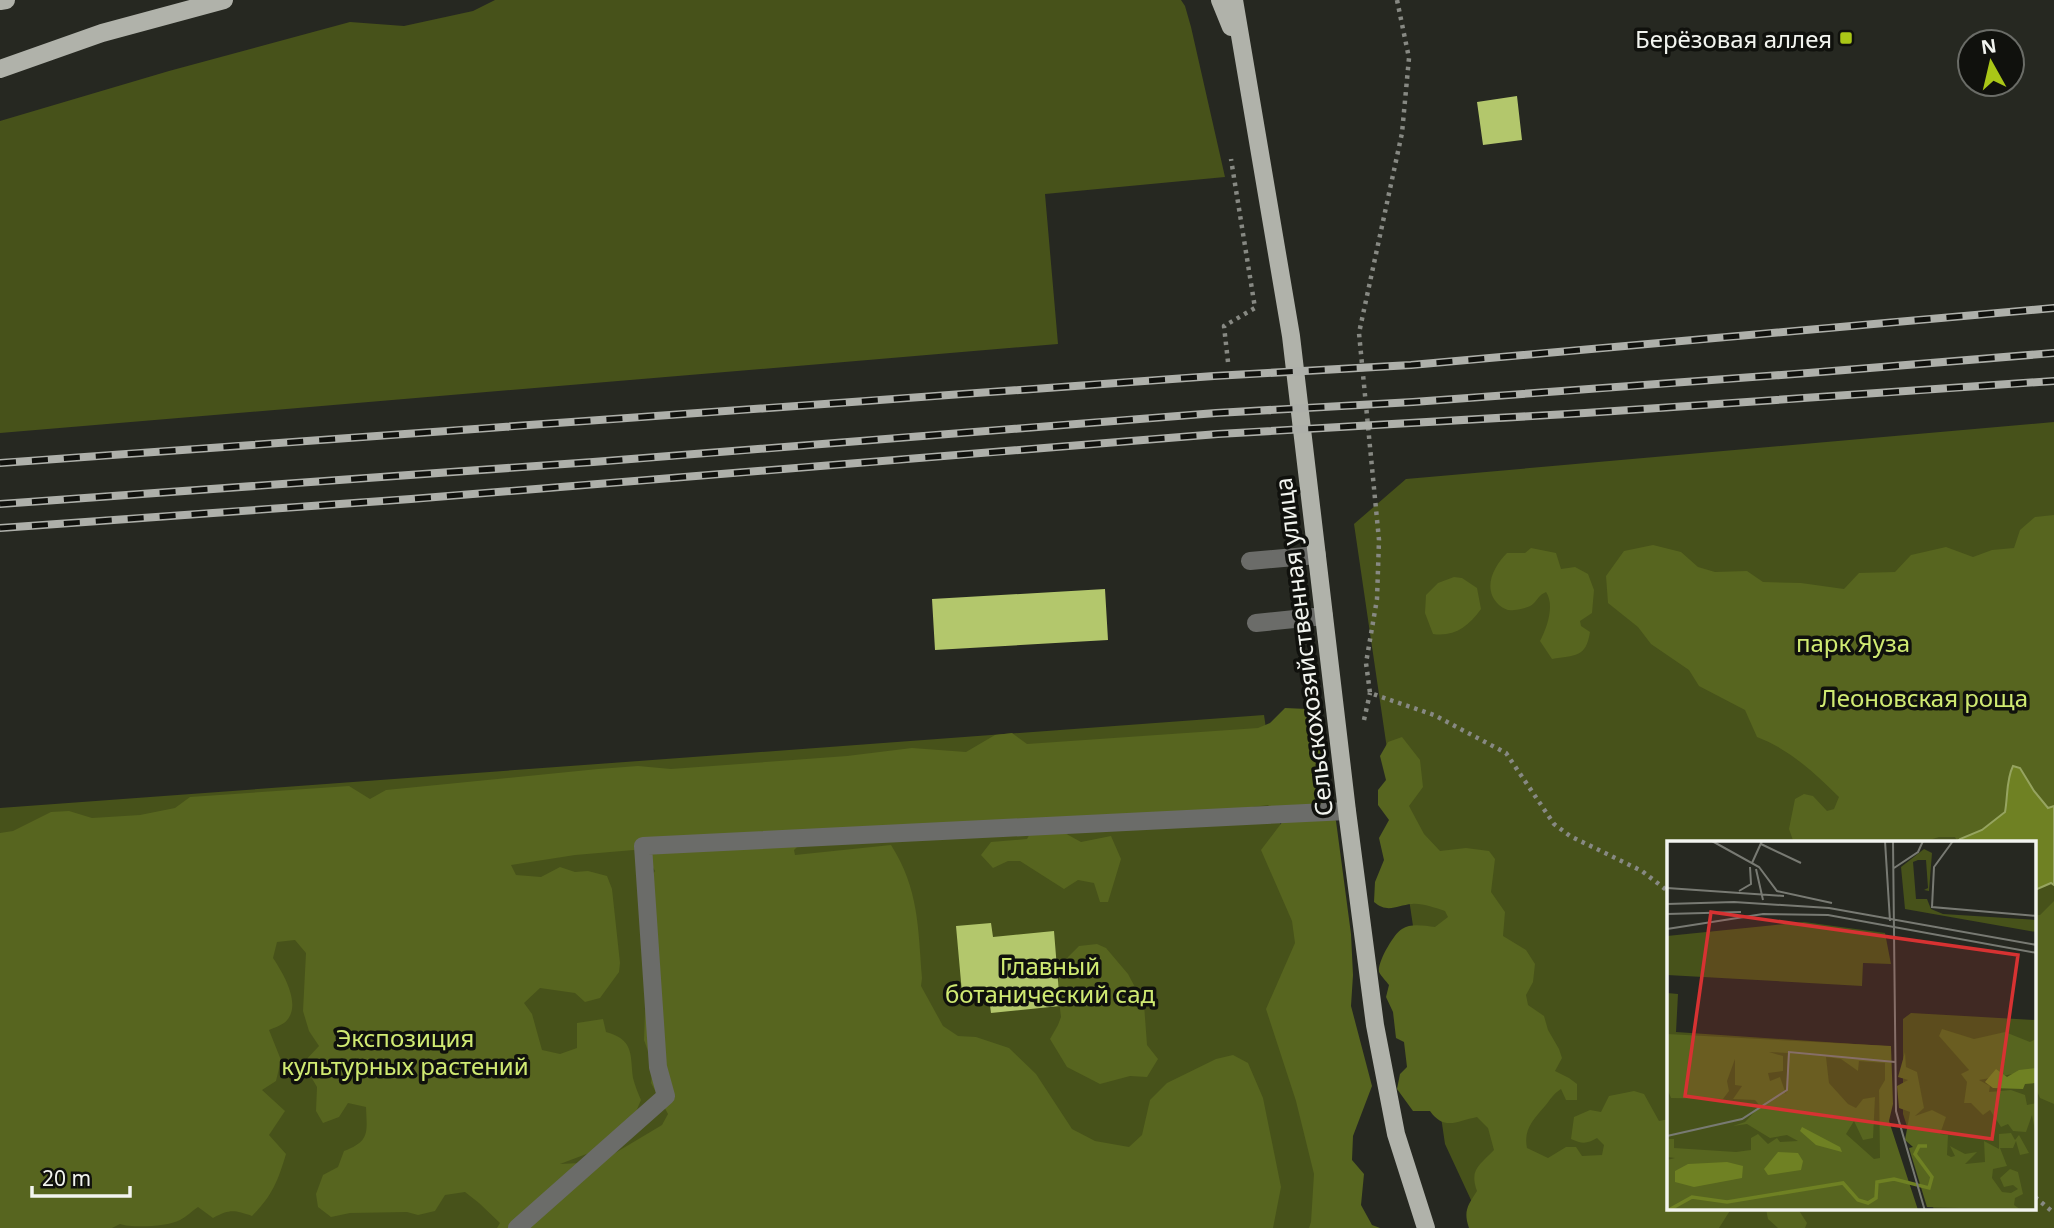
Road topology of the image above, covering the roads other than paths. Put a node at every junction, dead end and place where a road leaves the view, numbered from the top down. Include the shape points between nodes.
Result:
1 (6, 0) edge
2 (224, 0) edge
3 (1220, 0) edge
4 (1234, 0) edge
5 (0, 1) edge
6 (1244, 56) junction
7 (0, 69) edge
8 (1317, 555) junction
9 (1250, 561) dead end
10 (1324, 616) junction
11 (1256, 623) dead end
12 (1348, 811) junction
13 (517, 1228) edge
14 (1426, 1228) edge

1 - 5 main road
2 - 7 main road via 102,33
3 - 6 main road, Сельскохозяйственная улица
4 - 6 main road, Сельскохозяйственная улица
6 - 8 main road, Сельскохозяйственная улица via 1291,336
8 - 9 lane
8 - 10 main road, Сельскохозяйственная улица
10 - 11 lane
10 - 12 main road, Сельскохозяйственная улица
12 - 13 lane via 643,846 658,1067 666,1096
12 - 14 main road, Сельскохозяйственная улица via 1378,1039 1396,1134

